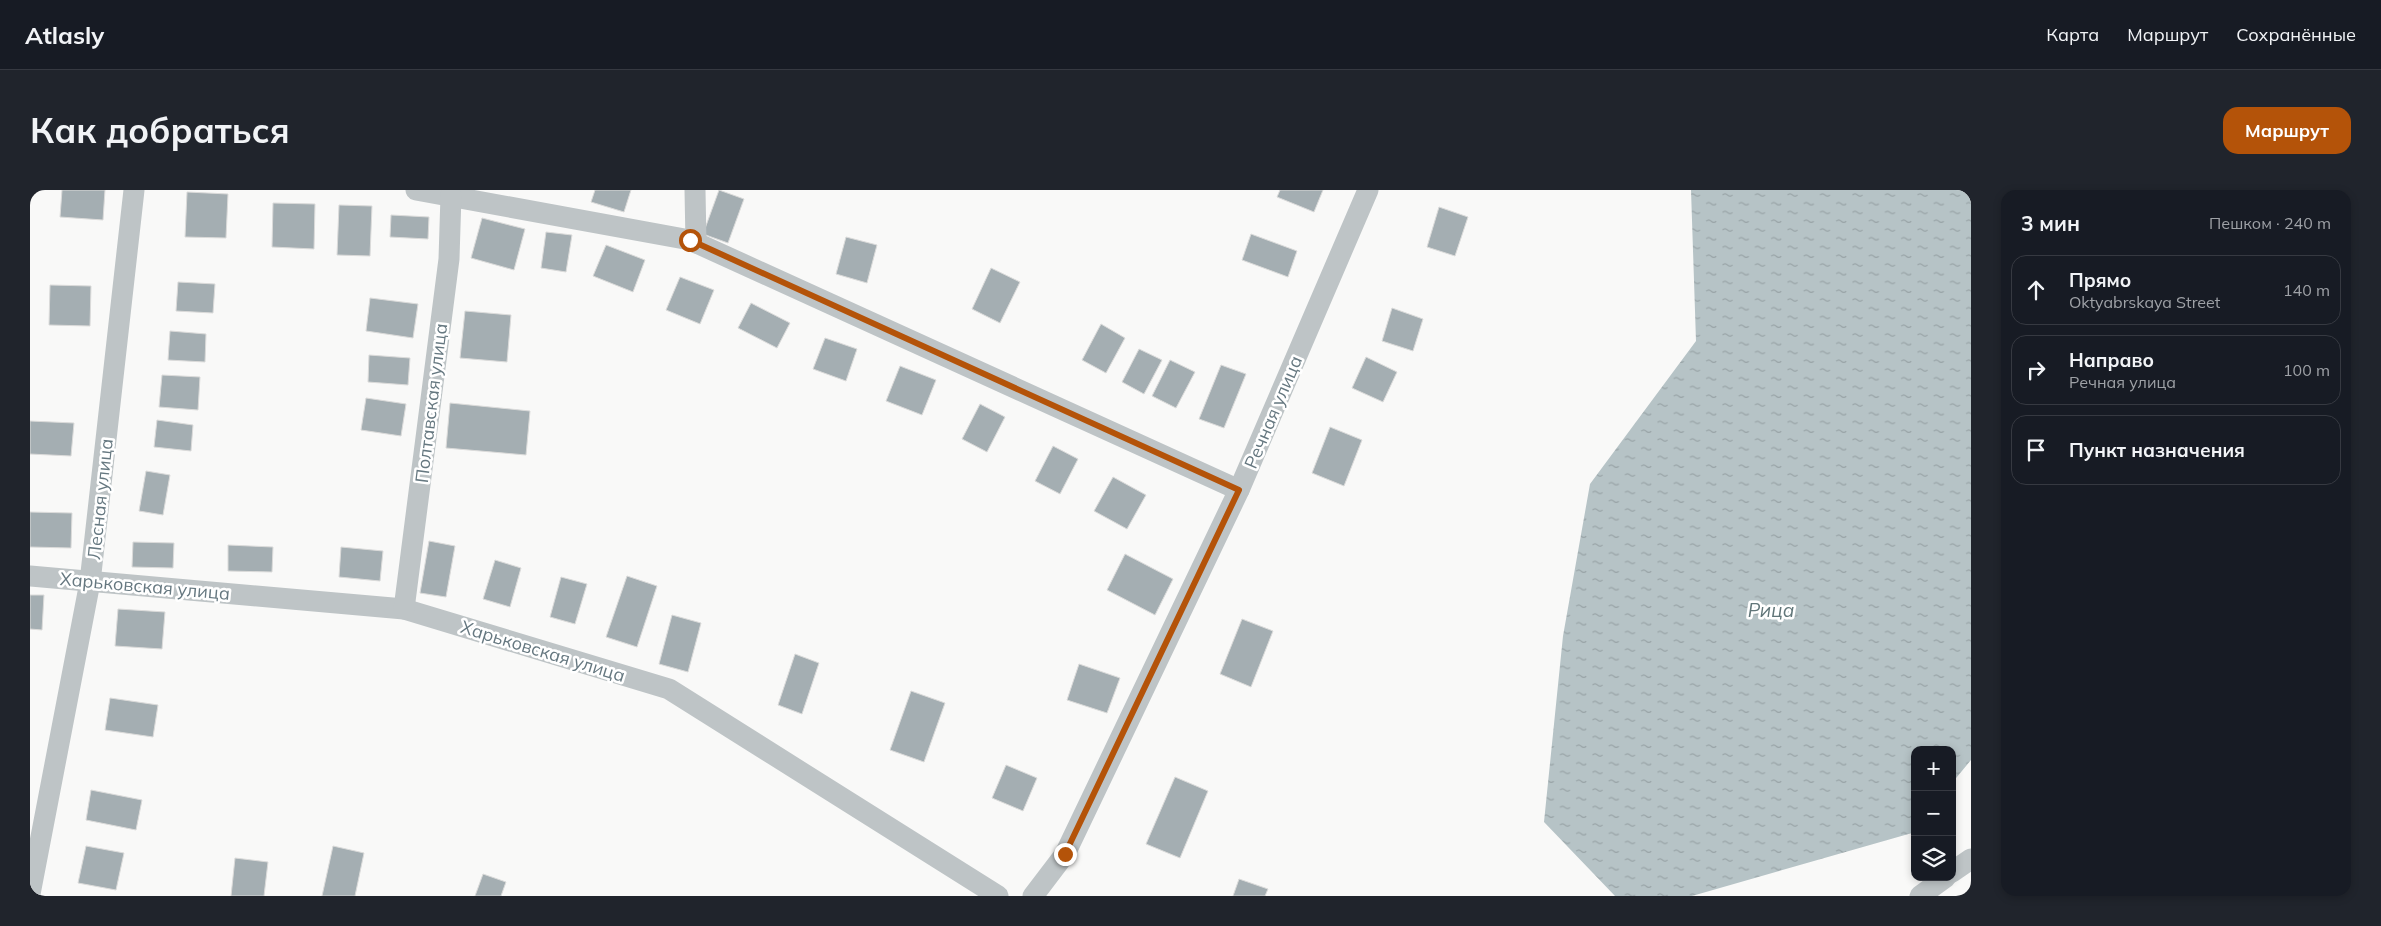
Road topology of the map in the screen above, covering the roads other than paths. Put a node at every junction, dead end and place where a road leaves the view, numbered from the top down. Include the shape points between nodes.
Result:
1 (134, 190) edge
2 (416, 190) edge
3 (695, 190) edge
4 (1368, 190) edge
5 (451, 196) junction
6 (696, 243) junction
7 (1239, 490) junction
8 (30, 576) edge
9 (90, 582) junction
10 (404, 609) junction
11 (1971, 858) edge
12 (1956, 869) edge
13 (1941, 881) edge
14 (30, 894) edge
15 (998, 896) edge
16 (1033, 896) edge
17 (1920, 896) edge

1 - 9 street, Лесная улица
2 - 5 street
3 - 6 street
4 - 7 street, Речная улица
5 - 6 street
5 - 10 street, Полтавская улица via 449,259
6 - 7 street
7 - 16 street, Речная улица via 1065,854
8 - 9 street, Харьковская улица
9 - 10 street, Харьковская улица
9 - 14 street, Лесная улица
10 - 15 street, Харьковская улица via 669,689
11 - 12 street
13 - 17 street

